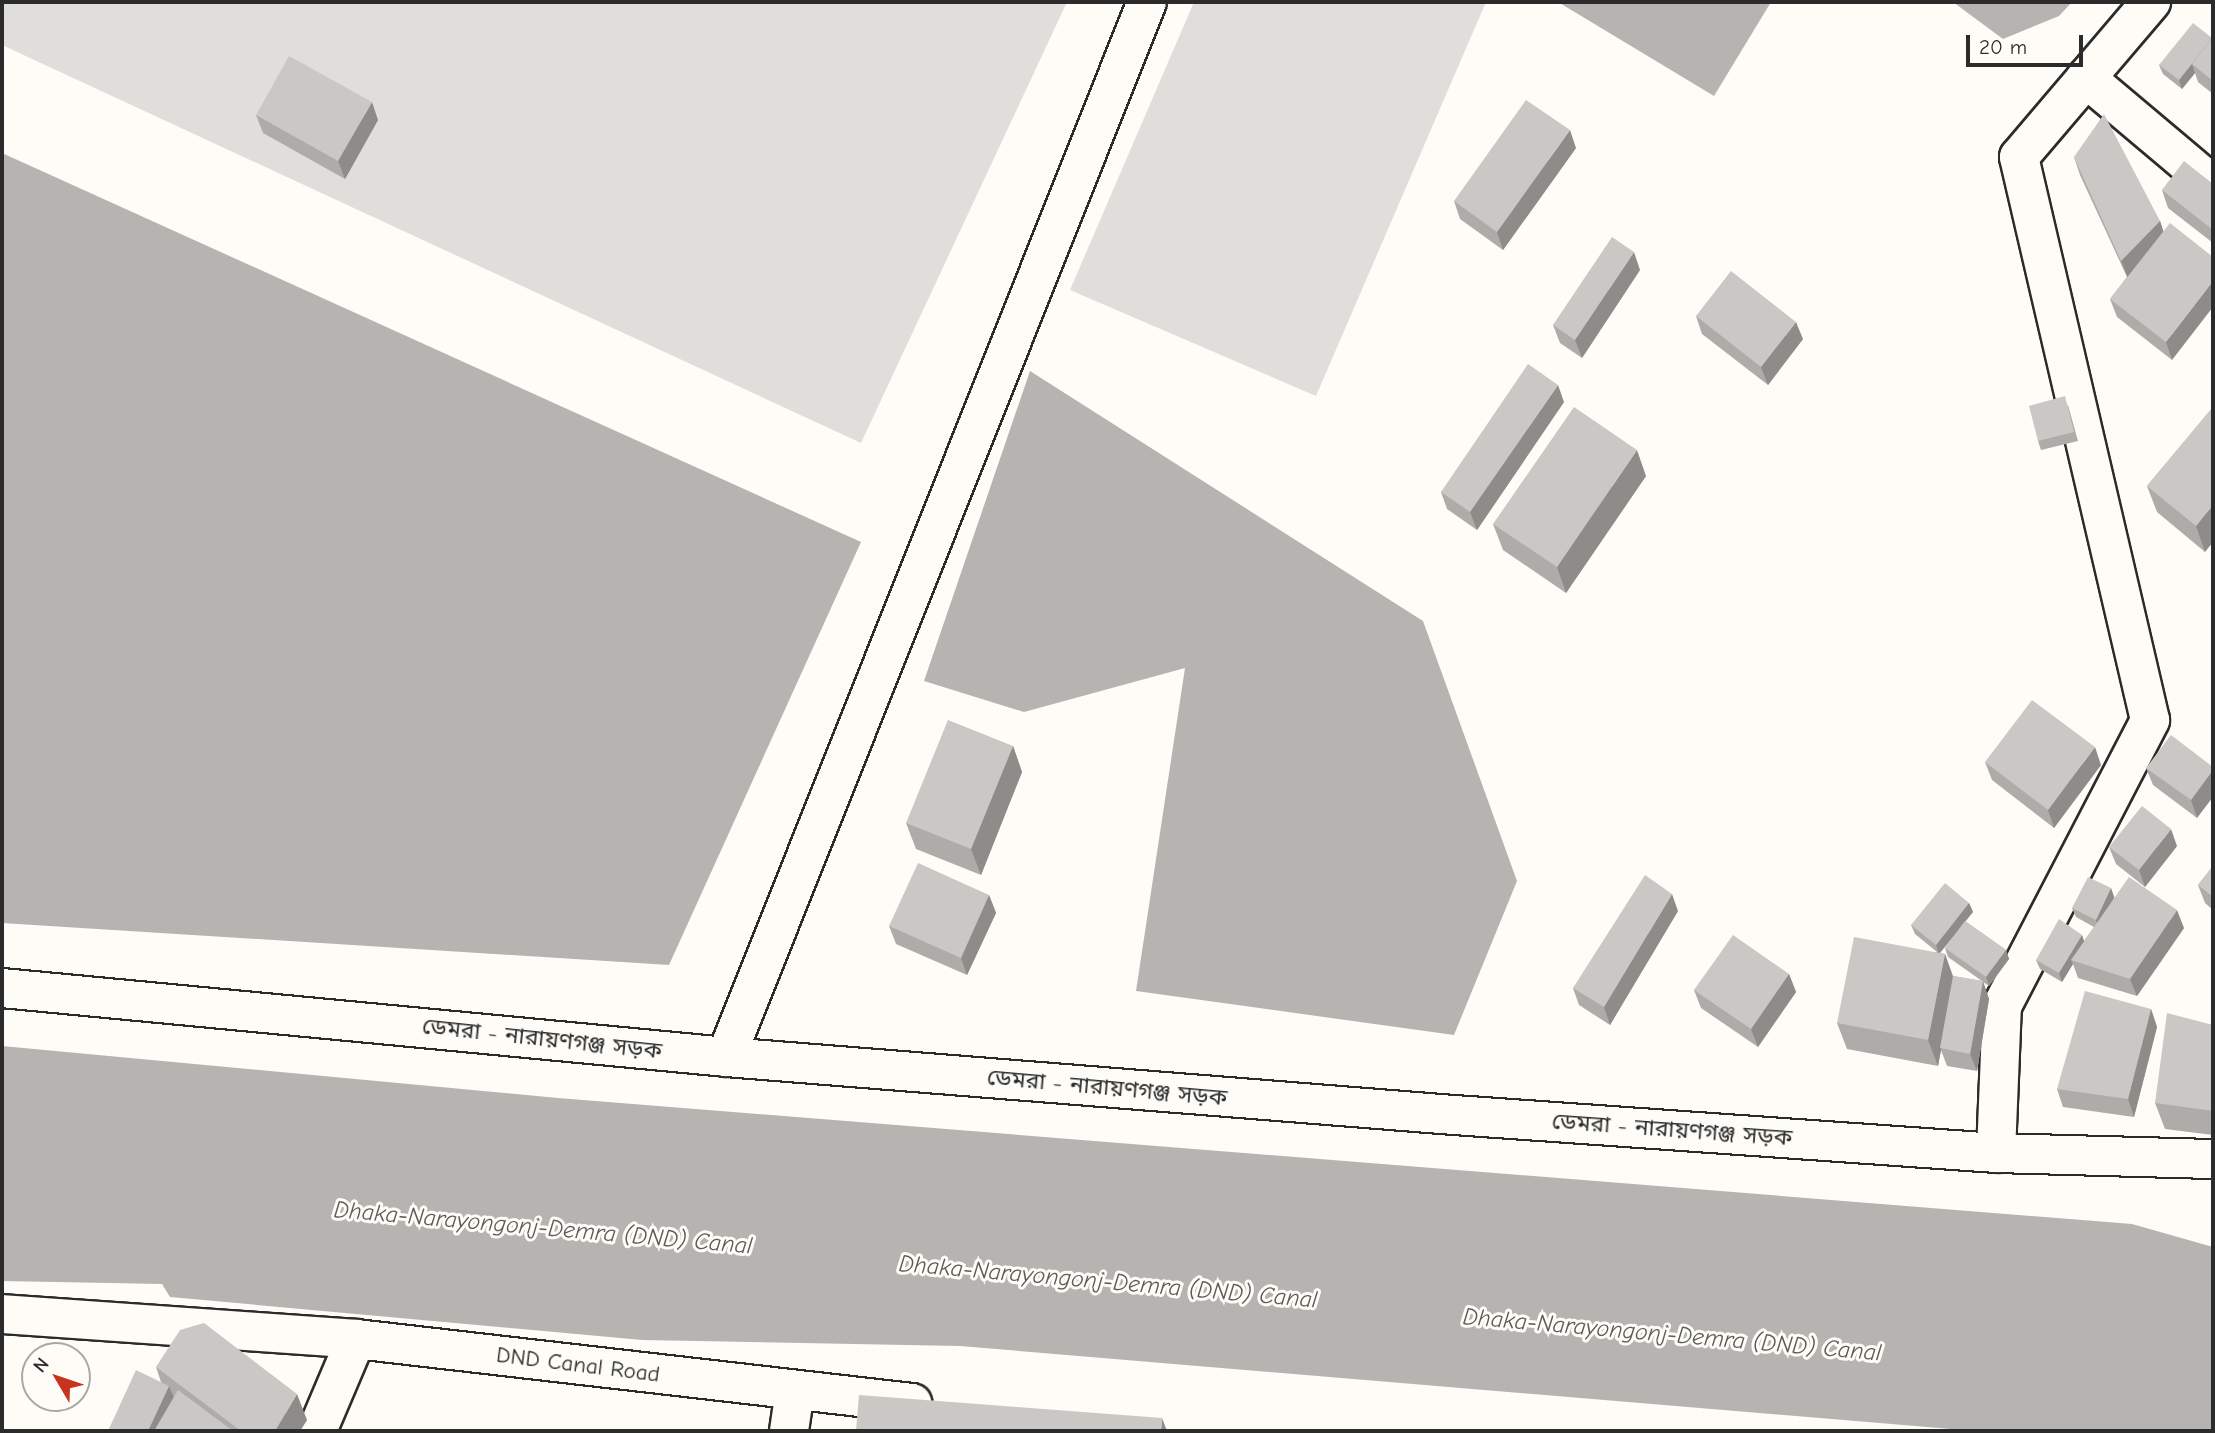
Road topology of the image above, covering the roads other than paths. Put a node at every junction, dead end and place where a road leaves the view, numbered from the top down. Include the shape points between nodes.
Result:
1 (1147, 2) edge
2 (2151, 2) edge
3 (2085, 78) junction
4 (2213, 185) edge
5 (2, 988) edge
6 (726, 1057) junction
7 (1996, 1153) junction
8 (2213, 1159) edge
9 (2, 1314) edge
10 (356, 1339) junction
11 (795, 1390) junction
12 (947, 1407) edge
13 (317, 1431) edge
14 (789, 1431) edge

1 - 6 street
2 - 3 street
3 - 4 street
3 - 7 street via 2019,157 2150,720 2002,1006
5 - 6 street, ডেমরা - নারায়ণগঞ্জ সড়ক
6 - 7 street, ডেমরা - নারায়ণগঞ্জ সড়ক
7 - 8 street, ডেমরা - নারায়ণগঞ্জ সড়ক
9 - 10 street, DND Canal Road
10 - 11 street, DND Canal Road
10 - 13 street
11 - 12 street, DND Canal Road
11 - 14 street

